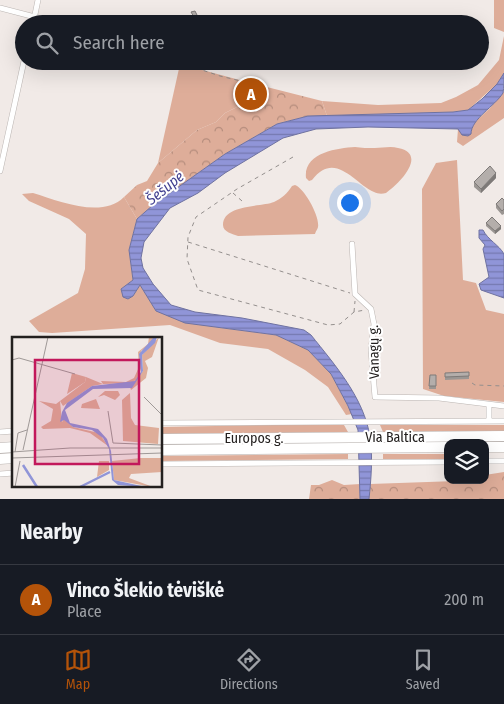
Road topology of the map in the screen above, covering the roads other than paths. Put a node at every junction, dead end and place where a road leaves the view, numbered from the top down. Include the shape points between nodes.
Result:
1 (38, 0) edge
2 (0, 8) edge
3 (18, 15) edge
4 (34, 15) edge
5 (22, 70) edge
6 (0, 171) edge
7 (352, 244) dead end
8 (489, 405) junction
9 (504, 406) edge
10 (489, 421) junction
11 (504, 421) edge
12 (162, 423) edge
13 (504, 436) edge
14 (162, 439) edge
15 (346, 442) junction
16 (384, 442) junction
17 (444, 447) edge
18 (489, 447) edge
19 (504, 447) edge
20 (162, 450) edge
21 (489, 461) edge
22 (504, 461) edge
23 (444, 462) edge
24 (162, 464) edge

1 - 4 street
2 - 3 street
5 - 6 street
7 - 8 street, Vanagų g. via 355,294 371,309 374,324 371,350 375,397 439,398
8 - 9 street, Vanagų g.
8 - 10 street
10 - 11 street
10 - 12 street
13 - 16 highway, Via Baltica
14 - 15 highway, Europos g.
15 - 16 highway, Via Baltica
15 - 20 highway, Europos g.
16 - 17 highway, Via Baltica
18 - 19 highway
21 - 22 street
23 - 24 street

